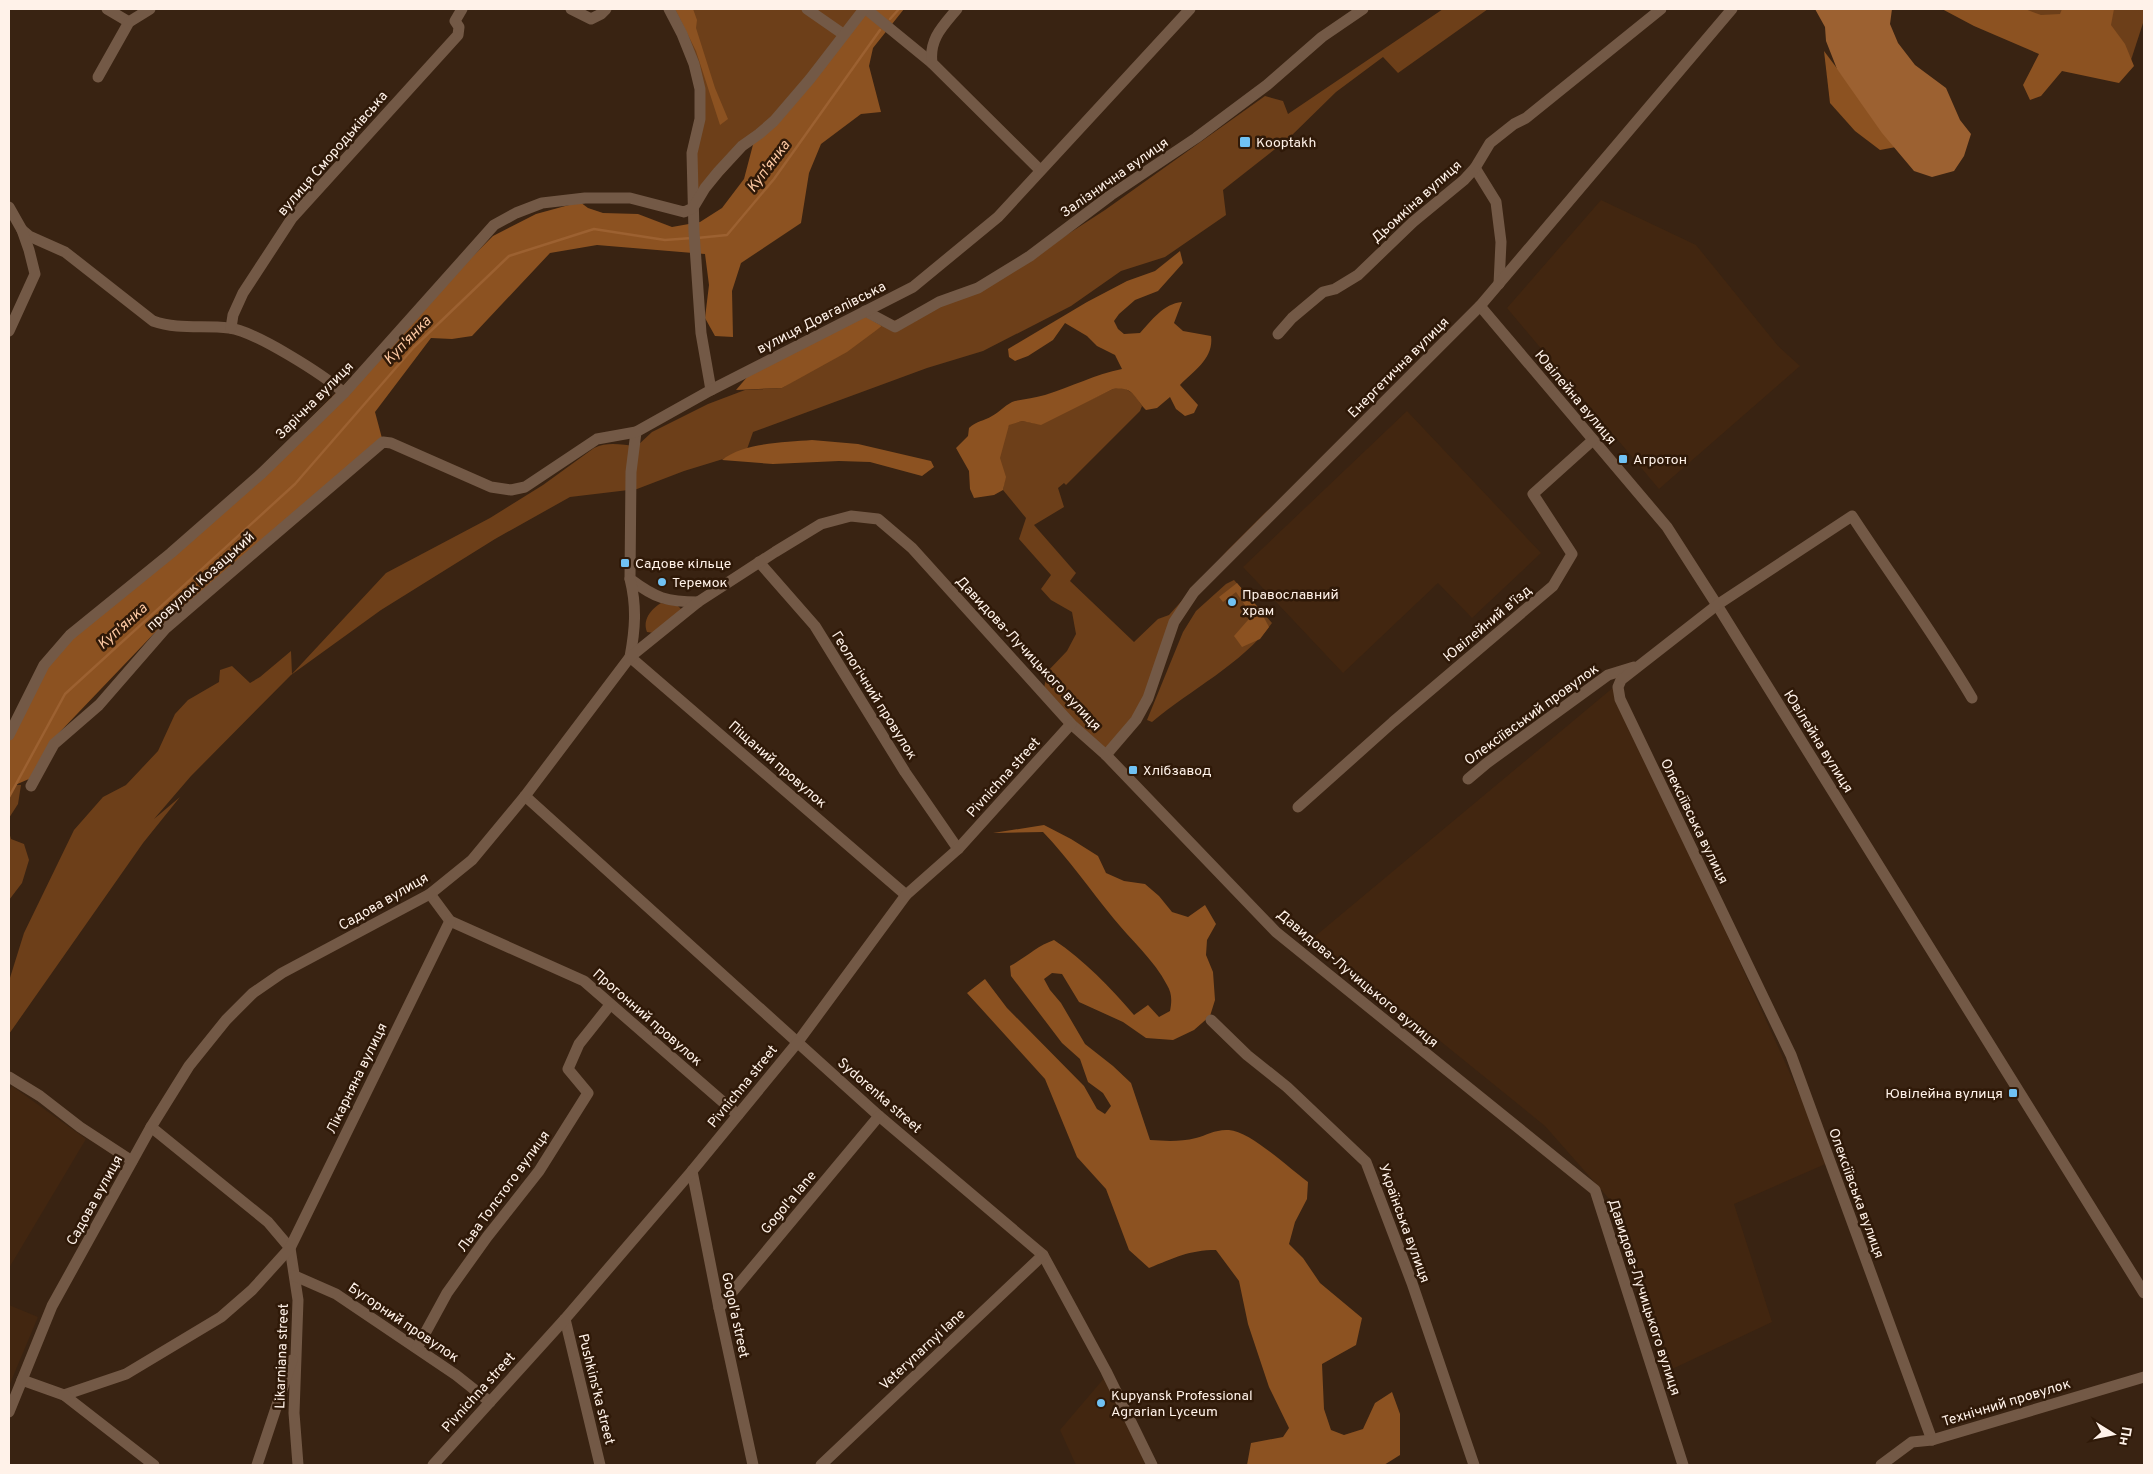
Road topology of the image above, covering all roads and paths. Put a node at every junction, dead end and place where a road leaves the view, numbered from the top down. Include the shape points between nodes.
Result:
1 (107, 9) edge
2 (150, 9) edge
3 (462, 9) edge
4 (571, 9) edge
5 (606, 9) edge
6 (668, 9) edge
7 (807, 9) edge
8 (865, 9) edge
9 (957, 9) edge
10 (1190, 9) edge
11 (1363, 9) edge
12 (1661, 9) edge
13 (1732, 9) edge
14 (130, 22) junction
15 (843, 34) junction
16 (932, 63) junction
17 (98, 76) dead end
18 (1475, 168) junction
19 (1040, 170) junction
20 (9, 207) edge
21 (694, 208) junction
22 (22, 230) junction
23 (1499, 284) junction
24 (1480, 306) junction
25 (865, 311) junction
26 (231, 328) junction
27 (9, 331) edge
28 (1278, 334) dead end
29 (711, 390) junction
30 (344, 393) junction
31 (636, 432) junction
32 (1593, 440) junction
33 (391, 443) joint
34 (878, 519) joint
35 (759, 562) junction
36 (630, 580) junction
37 (698, 602) junction
38 (1717, 605) junction
39 (630, 657) junction
40 (1641, 665) junction
41 (1972, 698) dead end
42 (1071, 724) junction
43 (9, 735) edge
44 (1106, 755) junction
45 (1468, 779) dead end
46 (30, 786) dead end
47 (525, 796) junction
48 (1298, 807) dead end
49 (958, 849) junction
50 (430, 894) junction
51 (906, 895) junction
52 (450, 921) junction
53 (610, 1005) junction
54 (1211, 1020) dead end
55 (797, 1043) junction
56 (9, 1077) edge
57 (738, 1115) junction
58 (879, 1116) junction
59 (151, 1127) junction
60 (132, 1161) junction
61 (692, 1171) junction
62 (290, 1248) junction
63 (1043, 1255) junction
64 (295, 1276) junction
65 (2144, 1293) edge
66 (719, 1308) junction
67 (565, 1319) junction
68 (417, 1348) junction
69 (295, 1349) junction
70 (2144, 1377) edge
71 (22, 1380) junction
72 (64, 1395) junction
73 (490, 1402) junction
74 (9, 1412) edge
75 (1932, 1440) junction
76 (443, 1460) edge
77 (154, 1465) edge
78 (257, 1465) edge
79 (298, 1465) edge
80 (433, 1465) edge
81 (600, 1465) edge
82 (753, 1465) edge
83 (821, 1465) edge
84 (1152, 1465) edge
85 (1474, 1465) edge
86 (1683, 1465) edge
87 (1881, 1465) edge

1 - 14 street
2 - 14 street
3 - 26 street, вулиця Смородьківська via 455,21 459,27 458,35 292,218 243,293
4 - 5 street via 591,19
6 - 21 street via 694,64 700,89 700,119 692,153
7 - 15 street
8 - 15 street
8 - 16 street
9 - 16 street via 937,33 930,50
10 - 19 street, вулиця Довгалівська
11 - 25 street, Залізнична вулиця via 1322,37 1267,86 1196,138 1111,195 1030,256 985,284 939,302 895,327
12 - 18 street, Дьомкіна вулиця via 1526,118 1490,142
13 - 23 street, Енергетична вулиця
14 - 17 street
15 - 21 street via 774,121 742,146 718,172
16 - 19 street
18 - 23 street via 1496,202 1501,242
18 - 28 street, Дьомкіна вулиця via 1358,275 1335,289 1323,292
19 - 25 street, вулиця Довгалівська via 998,217 921,281
20 - 22 street
21 - 29 street via 701,333
21 - 30 street, Зарічна вулиця via 684,212 650,202 615,197 585,198 542,204 494,224
22 - 26 street via 65,252 153,321 168,326
22 - 27 street via 35,274
23 - 24 street, Енергетична вулиця
24 - 32 street, Ювілейна вулиця
24 - 44 street, Енергетична вулиця via 1194,592 1174,622 1148,698 1136,720
25 - 29 street, вулиця Довгалівська
26 - 30 street via 256,337 316,371
29 - 31 street, вулиця Довгалівська
30 - 43 street, Зарічна вулиця via 262,473 112,603 70,635 44,665
31 - 33 street, вулиця Довгалівська via 596,439 525,487 511,490 491,487
31 - 36 street via 631,472
32 - 38 street, Ювілейна вулиця via 1667,527
32 - 48 street, Ювілейний в'їзд via 1533,494 1572,554 1553,586
33 - 46 street, провулок Козацький via 383,442 370,452 166,628 99,705 54,744
34 - 35 street, Садова вулиця via 851,516 821,524
34 - 42 street, Давидова-Лучицького вулиця via 912,548
35 - 37 street, Садова вулиця
35 - 49 street, Геологічний провулок via 815,626 905,772
36 - 37 street via 650,594 667,600
36 - 39 street via 636,615
37 - 39 street, Садова вулиця
38 - 40 street, Олексіївська вулиця
38 - 41 street, Олексіївська вулиця via 1852,516
38 - 65 street, Ювілейна вулиця
39 - 47 street, Садова вулиця
39 - 51 street, Піщаний провулок
40 - 45 street, Олексіївський провулок via 1608,675
40 - 75 street, Олексіївська вулиця via 1621,680 1618,687 1620,699 1791,1055
42 - 44 street, Давидова-Лучицького вулиця
42 - 49 street, Pivnichna street
44 - 86 street, Давидова-Лучицького вулиця via 1276,932 1595,1190
47 - 50 street, Садова вулиця via 472,860
47 - 55 street, Sydorenka street
49 - 51 street, Pivnichna street
50 - 52 street, Прогонний провулок
50 - 59 street, Садова вулиця via 282,973 253,993 226,1020 189,1066
51 - 55 street, Pivnichna street
52 - 53 street, Прогонний провулок via 584,981
52 - 62 street, Лікарняна вулиця
53 - 57 street, Прогонний провулок
53 - 68 street, Льва Толстого вулиця via 579,1044 568,1069 588,1093 539,1172 447,1293
54 - 85 street, Українська вулиця via 1366,1162 1412,1283
55 - 57 street, Pivnichna street
55 - 58 street, Sydorenka street
56 - 60 street
57 - 61 street, Pivnichna street
58 - 63 street, Sydorenka street
58 - 66 street, Gogol'a lane
59 - 60 street, Садова вулиця
59 - 62 street via 268,1222
60 - 71 street, Садова вулиця via 52,1306
61 - 66 street, Gogol'a street
61 - 67 street, Pivnichna street
62 - 64 street, Likarniana street
62 - 72 street, Лікарняна вулиця via 221,1318 126,1374
63 - 83 street, Veterynarnyi lane
63 - 84 street, Sydorenka street
64 - 68 street, Бугорний провулок via 336,1294
64 - 69 street, Likarniana street via 298,1300
66 - 82 street, Gogol'a street
67 - 73 street, Pivnichna street
67 - 81 street, Pushkins'ka street
68 - 73 street, Бугорний провулок
69 - 78 street
69 - 79 street, Likarniana street via 294,1413
70 - 75 street, Технічний провулок
71 - 72 street
71 - 74 street, Садова вулиця
72 - 77 street
73 - 76 street, Pivnichna street
75 - 87 street, Технічний провулок via 1912,1442
76 - 80 street, Pivnichna street

